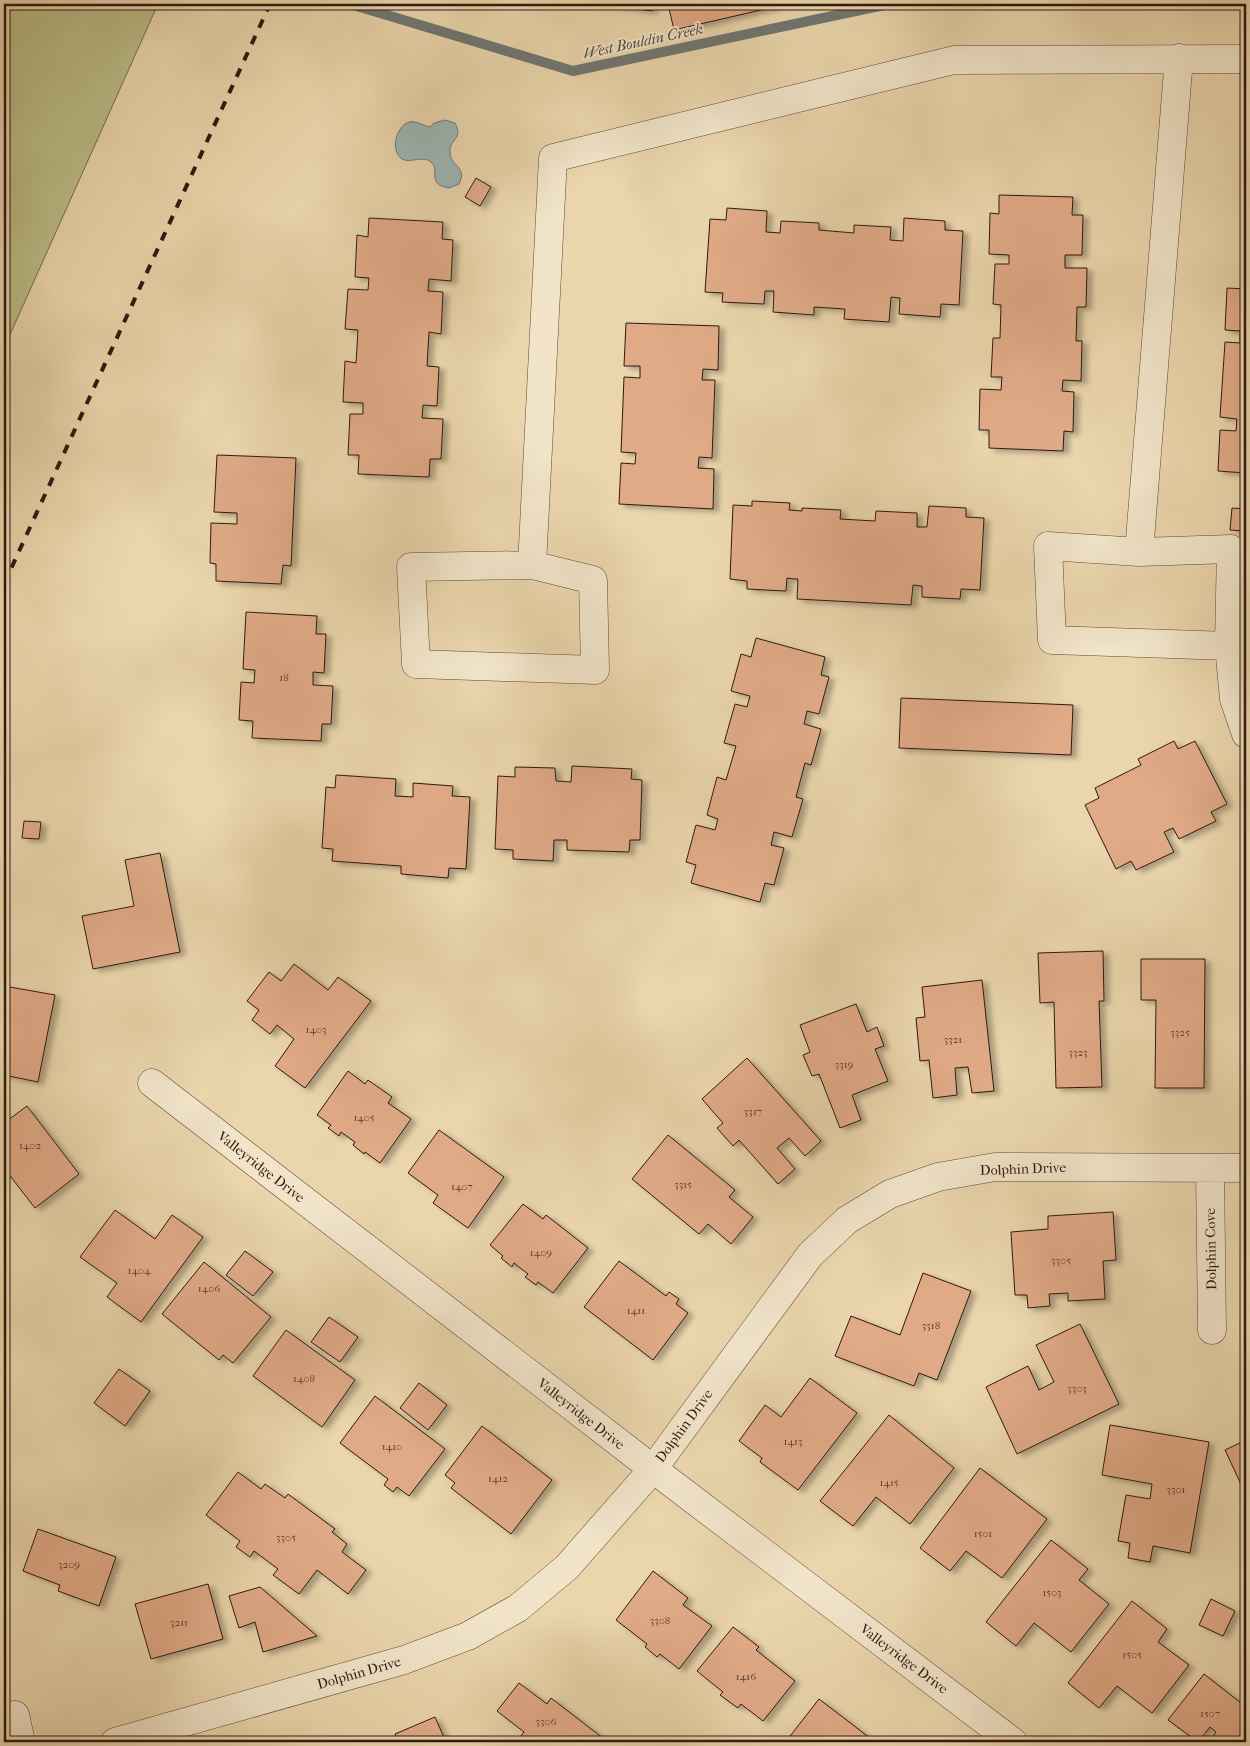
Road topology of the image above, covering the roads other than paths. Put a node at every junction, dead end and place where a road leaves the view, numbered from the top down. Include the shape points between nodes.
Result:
1 (1179, 58) junction
2 (1246, 59) edge
3 (1139, 552) junction
4 (532, 565) junction
5 (1229, 646) junction
6 (1246, 734) edge
7 (152, 1083) dead end
8 (1210, 1168) junction
9 (1246, 1168) edge
10 (1212, 1330) dead end
11 (653, 1469) junction
12 (15, 1715) dead end
13 (21, 1742) edge
14 (115, 1742) edge
15 (1013, 1742) edge

1 - 2 street
1 - 3 street
1 - 4 street via 954,60 553,158
3 - 5 street via 1230,550
3 - 5 street via 1048,546 1052,640
4 - 4 street via 411,567 416,664 595,670 593,580
5 - 6 street via 1234,699
7 - 11 street, Valleyridge Drive
8 - 9 street, Dolphin Drive
8 - 10 street, Dolphin Cove
8 - 11 street, Dolphin Drive via 994,1167 938,1177 890,1194 847,1220 810,1255
11 - 14 street, Dolphin Drive via 567,1567 518,1608 468,1636 404,1660
11 - 15 street, Valleyridge Drive
12 - 13 street

